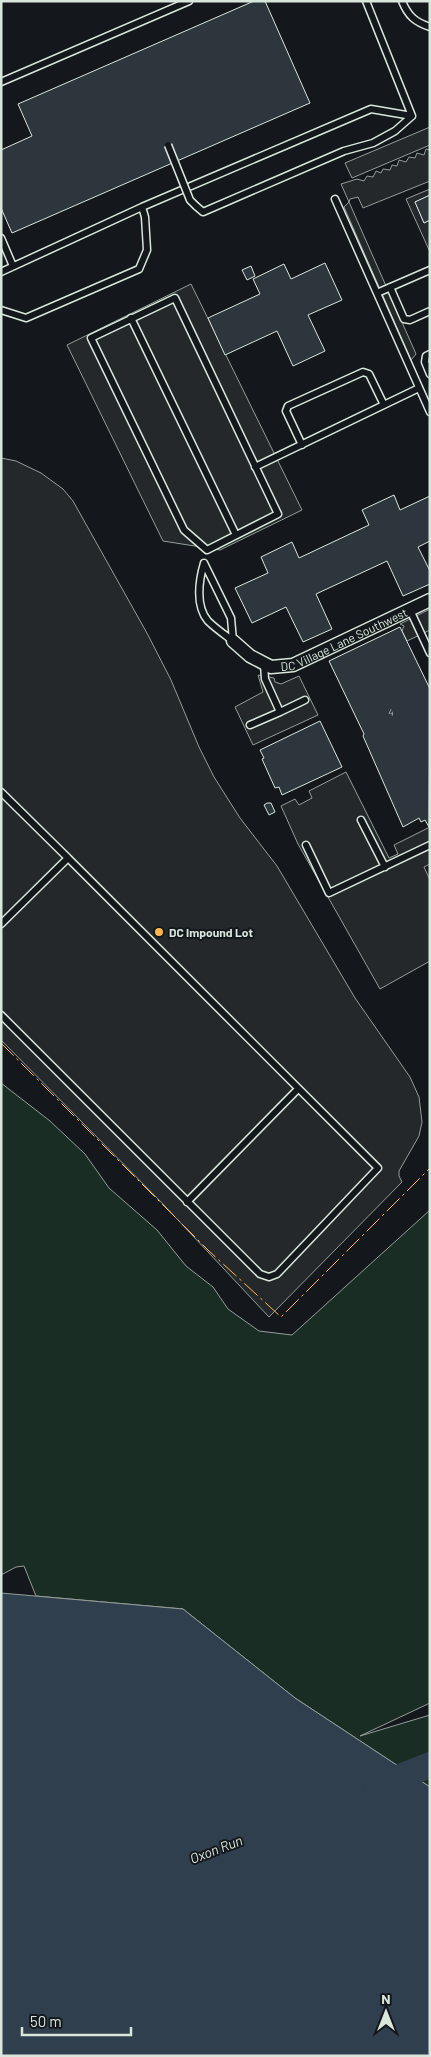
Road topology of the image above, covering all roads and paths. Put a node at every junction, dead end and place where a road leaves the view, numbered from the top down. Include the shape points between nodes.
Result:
1 (189, 1) edge
2 (366, 1) edge
3 (402, 1) edge
4 (430, 26) edge
5 (1, 82) edge
6 (412, 116) junction
7 (168, 145) dead end
8 (335, 199) dead end
9 (142, 207) junction
10 (1, 238) edge
11 (13, 266) junction
12 (430, 270) edge
13 (1, 272) edge
14 (390, 287) junction
15 (376, 293) junction
16 (2, 309) edge
17 (430, 311) edge
18 (131, 318) junction
19 (430, 354) edge
20 (430, 374) edge
21 (419, 388) junction
22 (427, 399) edge
23 (384, 405) junction
24 (430, 412) edge
25 (302, 444) junction
26 (255, 467) junction
27 (236, 535) junction
28 (207, 550) junction
29 (204, 563) junction
30 (430, 600) edge
31 (410, 610) junction
32 (233, 641) junction
33 (430, 653) edge
34 (264, 663) junction
35 (305, 700) dead end
36 (280, 712) junction
37 (250, 725) dead end
38 (1, 792) edge
39 (361, 820) dead end
40 (306, 845) dead end
41 (430, 845) edge
42 (68, 858) junction
43 (385, 867) junction
44 (1, 924) edge
45 (1, 1015) edge
46 (298, 1089) junction
47 (187, 1202) junction

1 - 5 lane
2 - 6 lane
3 - 4 lane via 416,22
6 - 7 lane, bridge via 396,131 372,143 344,151 203,212 190,200
6 - 9 lane via 371,109
8 - 15 lane
9 - 11 lane
9 - 16 lane via 147,250 139,269 26,318
10 - 11 lane
11 - 13 lane
12 - 14 lane
14 - 15 lane
14 - 17 lane via 404,319 410,320
15 - 21 lane
18 - 26 lane via 175,298
18 - 27 lane
18 - 28 lane via 91,338 184,530
19 - 20 lane via 425,362
21 - 22 lane
21 - 23 lane
22 - 24 lane
23 - 25 lane
23 - 25 lane via 369,374 363,372 288,406 286,411
25 - 26 lane
26 - 27 lane via 278,514
27 - 28 lane
28 - 29 lane
29 - 32 lane via 231,618
29 - 32 lane via 199,597 207,620
30 - 31 street, DC Village Lane Southwest
31 - 33 lane
31 - 34 street, DC Village Lane Southwest via 293,665 271,667
32 - 34 street, DC Village Lane Southwest
34 - 36 lane via 265,679
35 - 36 lane
36 - 37 lane
38 - 42 lane
39 - 43 lane
40 - 43 lane via 329,893
41 - 43 lane
42 - 44 lane
42 - 46 lane
45 - 47 lane
46 - 47 lane
46 - 47 lane via 378,1168 277,1274 269,1277 260,1274

